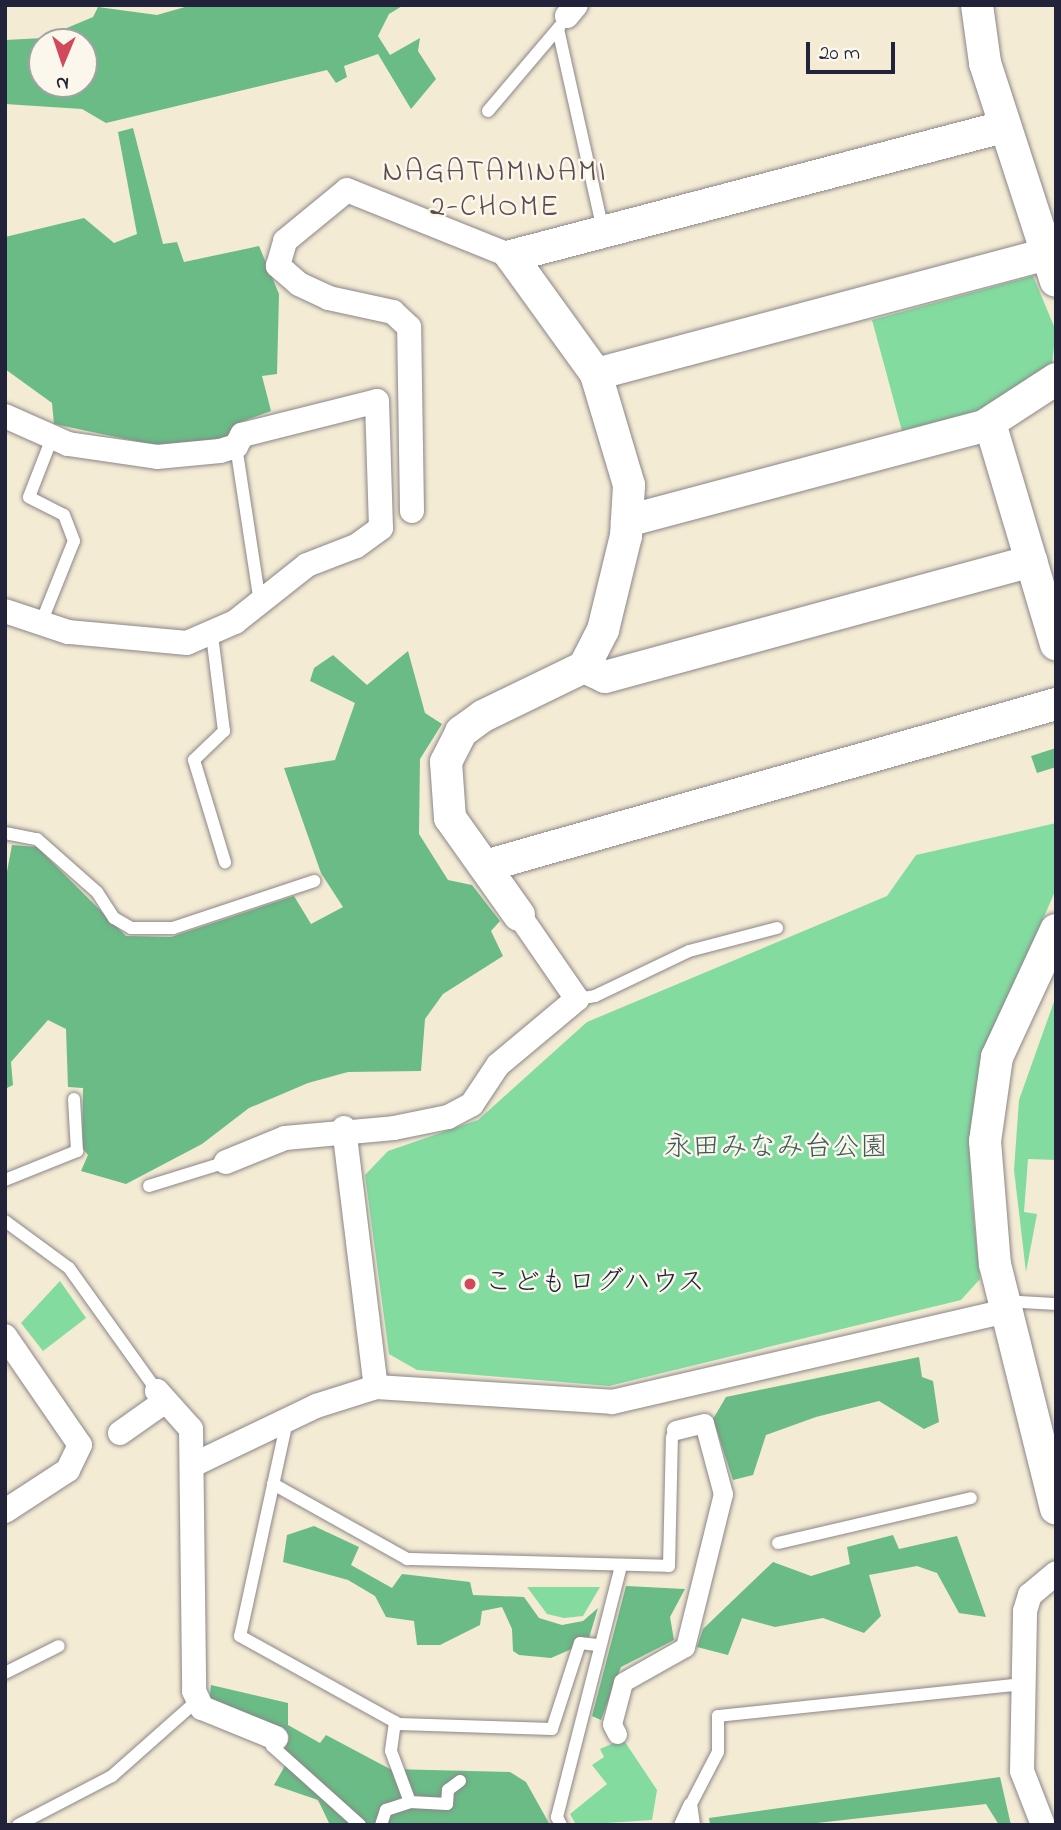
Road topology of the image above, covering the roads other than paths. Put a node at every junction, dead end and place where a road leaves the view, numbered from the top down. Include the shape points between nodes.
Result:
1 (977, 5) edge
2 (567, 17) edge
3 (488, 111) dead end
4 (1003, 127) junction
5 (603, 232) junction
6 (512, 256) junction
7 (1051, 267) edge
8 (596, 374) junction
9 (1056, 379) edge
10 (5, 416) edge
11 (990, 423) junction
12 (52, 438) junction
13 (236, 446) junction
14 (412, 511) dead end
15 (627, 522) junction
16 (1031, 561) junction
17 (260, 603) junction
18 (5, 611) edge
19 (41, 623) junction
20 (212, 635) junction
21 (1056, 644) edge
22 (584, 667) junction
23 (1056, 704) edge
24 (5, 834) edge
25 (225, 862) dead end
26 (485, 866) junction
27 (314, 881) dead end
28 (519, 915) joint
29 (777, 928) dead end
30 (1056, 930) edge
31 (577, 999) junction
32 (74, 1099) dead end
33 (344, 1128) junction
34 (226, 1162) joint
35 (5, 1181) edge
36 (149, 1186) dead end
37 (5, 1221) edge
38 (1056, 1304) edge
39 (1006, 1306) junction
40 (5, 1336) edge
41 (376, 1387) junction
42 (161, 1397) junction
43 (287, 1420) junction
44 (120, 1433) dead end
45 (674, 1433) joint
46 (193, 1465) junction
47 (273, 1484) junction
48 (971, 1498) dead end
49 (1056, 1508) edge
50 (5, 1511) edge
51 (778, 1543) dead end
52 (621, 1565) junction
53 (1056, 1573) edge
54 (597, 1645) junction
55 (59, 1646) dead end
56 (5, 1672) edge
57 (1024, 1684) junction
58 (198, 1700) junction
59 (395, 1722) junction
60 (617, 1734) dead end
61 (276, 1738) joint
62 (460, 1780) dead end
63 (410, 1802) junction
64 (691, 1804) junction
65 (558, 1818) edge
66 (18, 1825) edge
67 (360, 1825) edge
68 (381, 1825) edge
69 (680, 1825) edge
70 (694, 1825) edge
71 (1043, 1825) edge

1 - 4 street
2 - 3 lane
2 - 5 lane
4 - 5 street
4 - 7 street
5 - 6 street
6 - 8 street
6 - 14 street via 347,190 285,241 278,266 299,284 329,298 393,312 409,327
7 - 8 street
8 - 15 street via 629,485
9 - 11 street
10 - 12 street
11 - 15 street
11 - 16 street
12 - 13 street via 157,457
12 - 19 lane via 29,496 64,515 74,541
13 - 17 lane
13 - 17 street via 242,435 377,401 381,528 356,546 307,565
15 - 22 street via 603,630
16 - 21 street
16 - 22 street via 605,677
17 - 20 street
18 - 19 street
19 - 20 street via 142,642 187,643
20 - 25 lane via 224,731 194,760
22 - 26 street via 483,716 461,732 451,752 443,793 450,818
23 - 26 street
24 - 27 lane via 37,839 97,892 114,918 131,928 173,928
26 - 28 street
28 - 31 street
29 - 31 lane via 689,951 595,996
30 - 39 street via 1014,1009 989,1102 985,1188
31 - 33 street via 498,1065 460,1111 394,1128
32 - 35 lane via 77,1151
33 - 34 street via 285,1138
33 - 41 street
34 - 36 lane
37 - 42 lane via 69,1268
38 - 39 lane
39 - 41 street via 612,1402
39 - 49 street
40 - 50 street via 88,1448 68,1470
41 - 43 street
42 - 44 street
42 - 46 street via 191,1429
43 - 46 street
43 - 47 lane
45 - 52 lane via 669,1566
45 - 60 street via 704,1423 723,1494 685,1647 623,1682 612,1724
46 - 58 street
47 - 52 lane via 407,1559
47 - 59 lane via 240,1636
48 - 51 lane
52 - 54 lane
53 - 57 street via 1030,1595 1025,1611
54 - 59 lane via 580,1643 552,1729
54 - 65 lane
55 - 56 lane
57 - 64 lane via 718,1716 718,1752
57 - 71 street via 1022,1771
58 - 61 street via 202,1708
58 - 66 lane via 112,1776
59 - 63 lane via 391,1751
61 - 67 lane via 272,1746
62 - 63 lane via 448,1790 447,1804
63 - 68 lane via 386,1810
64 - 69 lane
64 - 70 lane

